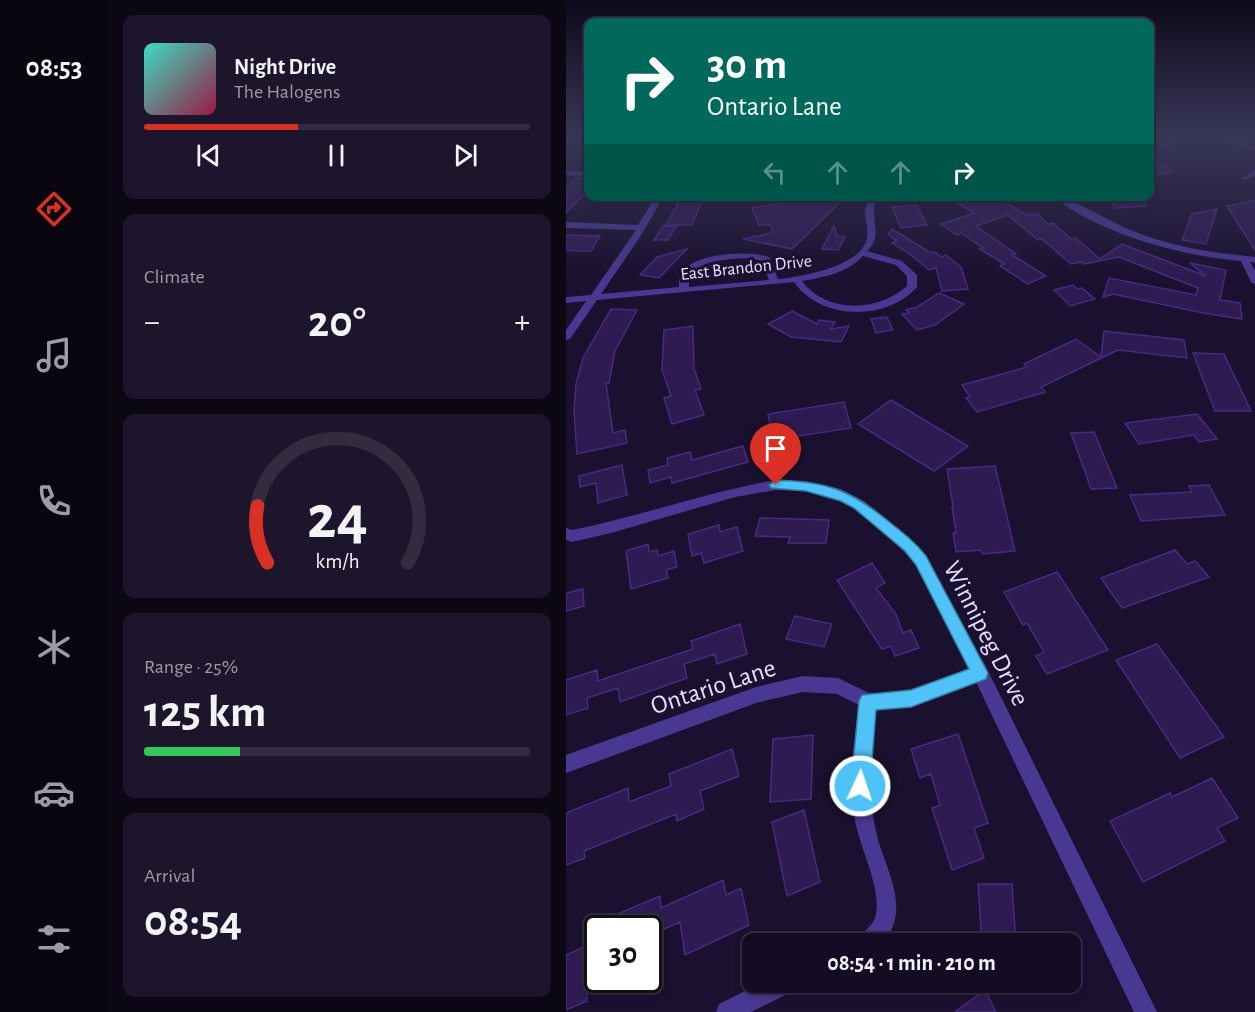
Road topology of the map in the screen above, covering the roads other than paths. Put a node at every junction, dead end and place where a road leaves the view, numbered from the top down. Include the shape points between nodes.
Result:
1 (657, 201) edge
2 (872, 201) edge
3 (1064, 201) edge
4 (566, 225) edge
5 (641, 228) junction
6 (863, 253) junction
7 (1244, 259) junction
8 (1256, 260) edge
9 (797, 280) junction
10 (775, 282) junction
11 (1256, 282) edge
12 (684, 290) junction
13 (593, 298) junction
14 (566, 300) edge
15 (566, 337) edge
16 (566, 534) edge
17 (980, 673) junction
18 (868, 701) junction
19 (566, 764) edge
20 (876, 933) edge
21 (766, 993) edge
22 (727, 1012) edge
23 (1146, 1012) edge

1 - 5 street
2 - 6 street via 868,208 871,240
3 - 7 street via 1098,221 1138,237 1188,251
4 - 5 street
5 - 13 street
6 - 9 street, East Brandon Drive via 838,269
6 - 9 street via 905,267 914,281 908,292 870,306 832,308 808,296
7 - 8 street
7 - 11 street
9 - 10 street, East Brandon Drive
10 - 12 street, East Brandon Drive
10 - 12 street via 766,259 747,255 690,268 684,275
12 - 13 street, East Brandon Drive
13 - 14 street, East Brandon Drive
13 - 15 street
16 - 17 street, Winnipeg Drive via 611,528 755,487 796,485 836,493 859,505 915,553
17 - 18 street, Ontario Lane via 911,699
17 - 23 street, Winnipeg Drive
18 - 19 street, Ontario Lane via 838,686 803,684 756,695
18 - 20 street via 862,810 887,911 884,925
21 - 22 street

